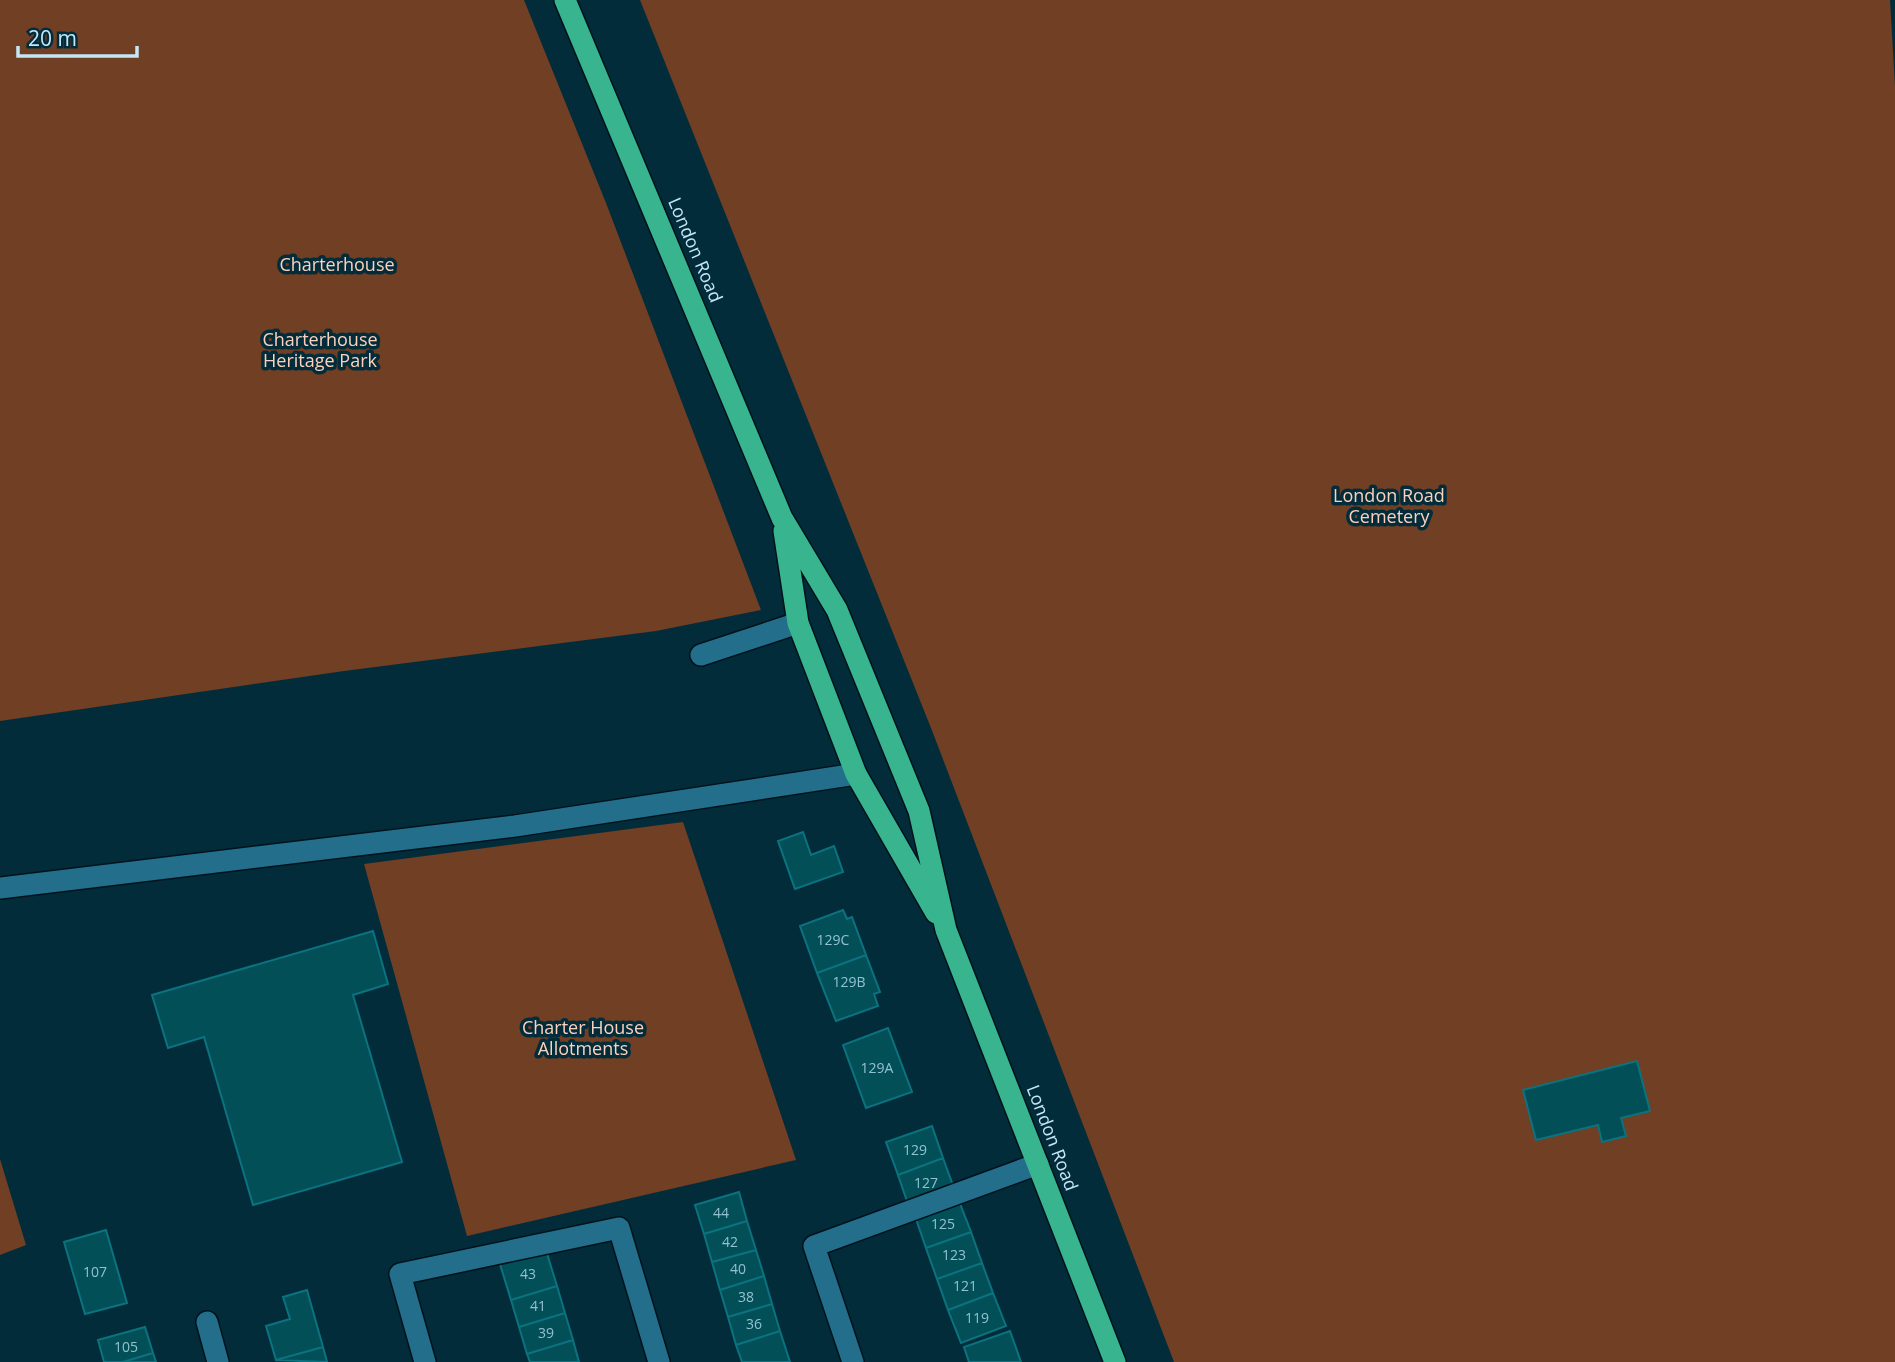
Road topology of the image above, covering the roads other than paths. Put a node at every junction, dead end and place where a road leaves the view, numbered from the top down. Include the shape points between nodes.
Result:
1 (565, 0) edge
2 (782, 518) junction
3 (798, 623) junction
4 (701, 655) dead end
5 (856, 774) junction
6 (0, 888) edge
7 (946, 930) junction
8 (1038, 1164) junction
9 (206, 1322) dead end
10 (218, 1362) edge
11 (425, 1362) edge
12 (659, 1362) edge
13 (853, 1362) edge
14 (1115, 1362) edge

1 - 2 highway, London Road
2 - 3 highway, London Road
2 - 7 highway, London Road via 837,610 919,811
3 - 4 street
3 - 5 highway, London Road
5 - 6 street via 503,827
5 - 7 highway, London Road
7 - 8 highway, London Road
8 - 13 street via 814,1246
8 - 14 highway, London Road
9 - 10 street
11 - 12 street via 400,1274 619,1228

